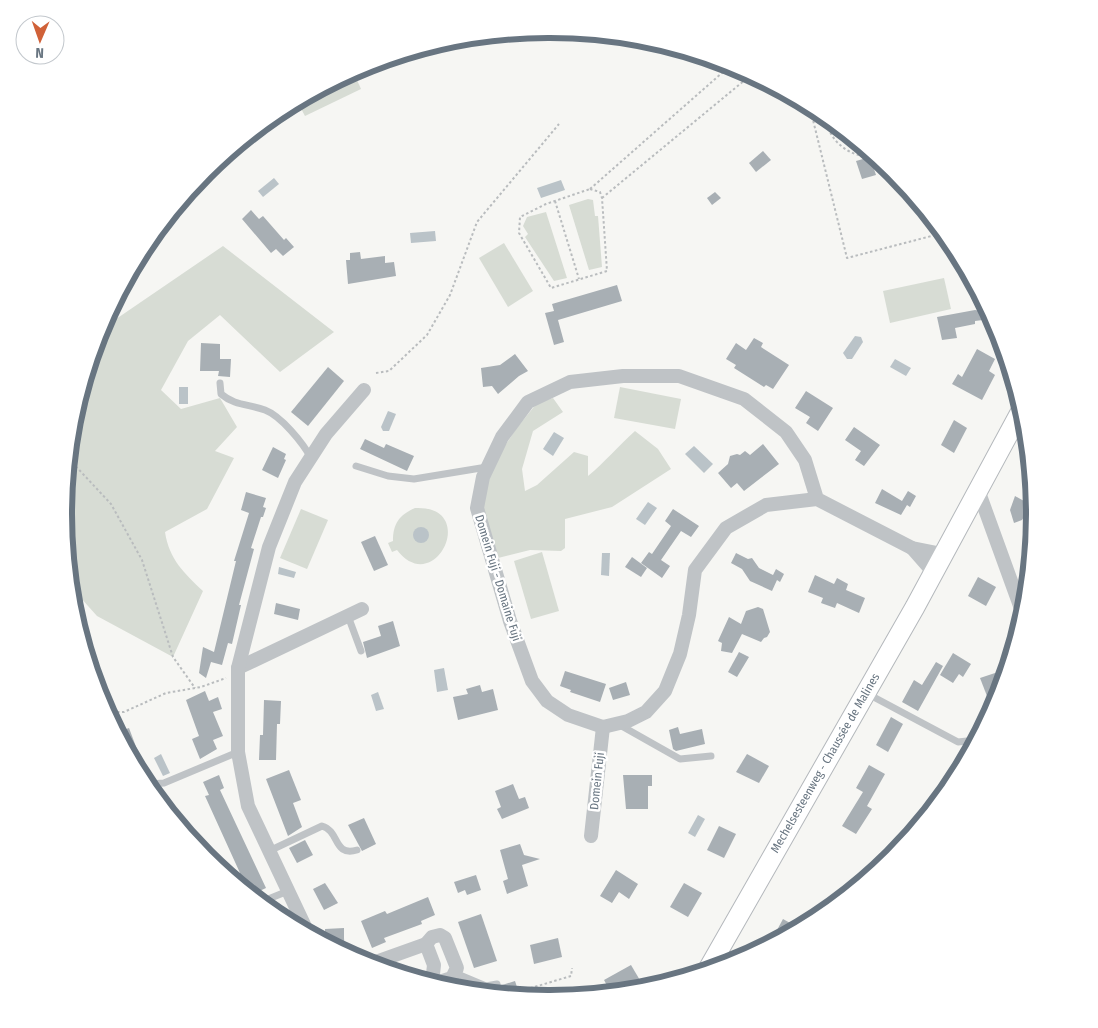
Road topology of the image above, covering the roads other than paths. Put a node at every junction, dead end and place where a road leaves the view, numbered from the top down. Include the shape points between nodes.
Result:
1 (220, 383) dead end
2 (364, 390) dead end
3 (1016, 420) edge
4 (311, 458) junction
5 (356, 466) dead end
6 (487, 467) junction
7 (978, 490) junction
8 (817, 499) junction
9 (912, 548) junction
10 (942, 554) junction
11 (932, 572) junction
12 (1017, 598) edge
13 (362, 609) dead end
14 (348, 616) junction
15 (361, 651) dead end
16 (238, 671) junction
17 (865, 692) junction
18 (617, 724) junction
19 (603, 726) junction
20 (968, 741) edge
21 (238, 752) junction
22 (711, 756) dead end
23 (157, 784) edge
24 (591, 836) dead end
25 (358, 850) dead end
26 (269, 851) junction
27 (290, 890) junction
28 (269, 899) edge
29 (304, 922) edge
30 (426, 944) junction
31 (382, 960) edge
32 (713, 961) edge
33 (456, 973) junction
34 (433, 976) edge
35 (448, 979) edge
36 (497, 984) dead end
37 (485, 986) edge
38 (486, 986) edge

1 - 4 lane via 221,394 228,400 271,413 290,430
2 - 4 street via 326,434
3 - 7 main road, Mechelsesteenweg - Chaussée de Malines
4 - 16 street via 295,482 269,548
5 - 6 lane via 388,476 414,479
6 - 8 street, Domein Fuji - Domaine Fuji via 502,437 528,402 570,382 622,376 678,376 744,399 786,432 805,460
6 - 19 street, Domein Fuji - Domaine Fuji via 477,508 510,621 532,681 547,701 568,715
7 - 10 main road, Mechelsesteenweg - Chaussée de Malines
7 - 12 street
8 - 9 street
8 - 18 street, Domein Fuji - Domaine Fuji via 766,505 726,528 695,570 680,654 665,691 646,712
9 - 10 street
9 - 11 street
10 - 11 main road, Mechelsesteenweg - Chaussée de Malines
11 - 17 main road, Mechelsesteenweg - Chaussée de Malines
13 - 14 street
14 - 15 lane
14 - 16 street
16 - 21 street
17 - 20 lane via 958,742
17 - 32 main road, Mechelsesteenweg - Chaussée de Malines
18 - 19 street, Domein Fuji - Domaine Fuji
18 - 22 lane via 680,759
19 - 24 street, Domein Fuji
21 - 23 lane
21 - 26 street via 248,806
25 - 26 lane via 342,850 329,829 322,826
26 - 27 street
27 - 28 lane
27 - 29 street
30 - 31 street
30 - 33 street via 436,935 445,938
30 - 34 street via 434,965
33 - 35 street
33 - 37 lane
36 - 38 lane

